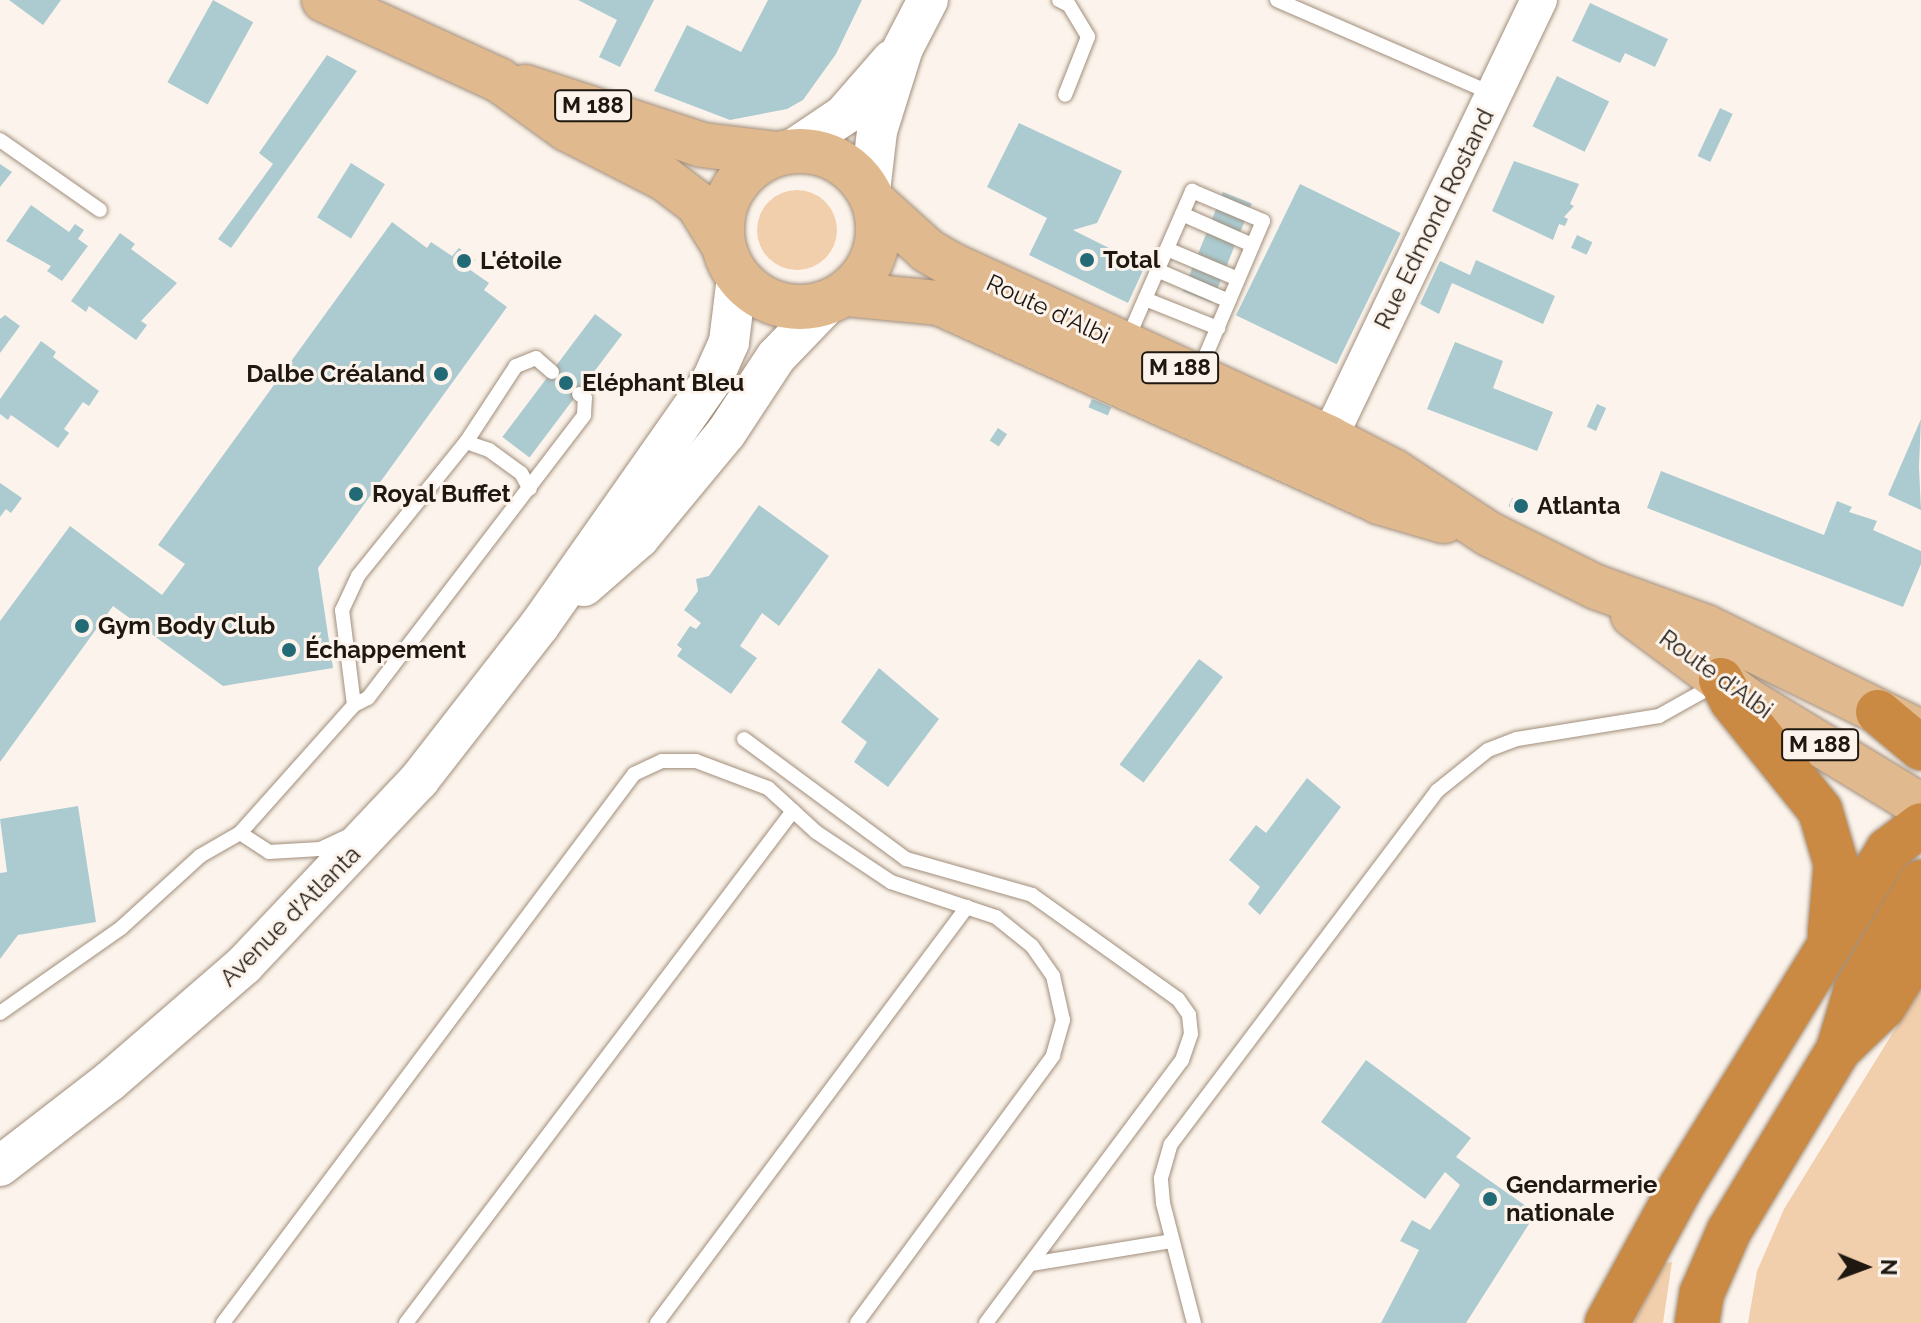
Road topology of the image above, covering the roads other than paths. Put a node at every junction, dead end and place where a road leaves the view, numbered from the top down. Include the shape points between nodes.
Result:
1 (324, 0) edge
2 (928, 0) edge
3 (1059, 0) edge
4 (1277, 0) edge
5 (1539, 0) edge
6 (903, 48) junction
7 (499, 80) junction
8 (1065, 95) dead end
9 (1493, 95) junction
10 (0, 140) edge
11 (784, 152) junction
12 (872, 196) junction
13 (100, 210) dead end
14 (1182, 214) junction
15 (1252, 245) junction
16 (1167, 249) junction
17 (730, 260) junction
18 (1157, 270) junction
19 (1238, 279) junction
20 (837, 298) junction
21 (1145, 299) junction
22 (1229, 301) junction
23 (1218, 328) junction
24 (1125, 344) junction
25 (552, 372) dead end
26 (579, 394) dead end
27 (1190, 394) junction
28 (1329, 438) junction
29 (466, 442) junction
30 (530, 489) junction
31 (1489, 534) junction
32 (1596, 587) junction
33 (539, 626) junction
34 (1721, 680) junction
35 (354, 705) junction
36 (1878, 712) junction
37 (1921, 732) edge
38 (744, 739) dead end
39 (1921, 748) edge
40 (1921, 806) edge
41 (793, 811) junction
42 (383, 820) junction
43 (1921, 825) edge
44 (240, 833) junction
45 (1921, 882) edge
46 (967, 907) junction
47 (1921, 946) edge
48 (1826, 949) junction
49 (0, 1013) edge
50 (1838, 1050) junction
51 (0, 1166) edge
52 (1171, 1241) junction
53 (1031, 1264) junction
54 (223, 1323) edge
55 (406, 1323) edge
56 (657, 1323) edge
57 (857, 1323) edge
58 (986, 1323) edge
59 (1194, 1323) edge
60 (1607, 1323) edge
61 (1697, 1323) edge

1 - 7 main road, M 188
2 - 6 main road
3 - 8 lane via 1069,5 1088,37
4 - 9 lane
5 - 9 street, Rue Edmond Rostand
6 - 11 main road via 844,115
6 - 12 main road via 877,131
7 - 11 main road, M 188 via 579,101 693,142
7 - 17 main road, M 188 via 567,129 679,189 698,204
9 - 28 street, Rue Edmond Rostand
10 - 13 lane
11 - 12 main road via 835,158
11 - 17 main road via 740,177 724,214
12 - 20 main road via 877,246 865,273
12 - 24 main road, Route d'Albi / M 188 via 940,258
14 - 15 lane
14 - 15 lane via 1192,191 1263,221
14 - 16 lane
15 - 19 lane
16 - 18 lane
16 - 19 lane
17 - 20 main road via 771,303 800,308
17 - 33 main road, Avenue d'Atlanta via 736,313 718,370
18 - 21 lane
18 - 22 lane
19 - 22 lane
20 - 27 main road, Route d'Albi / M 188 via 939,303
20 - 33 main road, Avenue d'Atlanta via 776,357 726,433 639,538
21 - 23 lane
21 - 24 lane
22 - 23 lane
23 - 27 lane
24 - 27 main road, Route d'Albi / M 188
25 - 29 lane via 536,358 516,366
26 - 30 lane via 585,398 584,415
27 - 28 main road, Route d'Albi / M 188
27 - 31 main road, Route d'Albi / M 188 via 1379,502
28 - 31 main road, Route d'Albi / M 188 via 1393,471
29 - 30 lane via 489,450 521,473
29 - 35 lane via 358,576 342,610
30 - 35 lane via 368,698
31 - 32 main road, Route d'Albi / M 188
32 - 34 main road, Route d'Albi / M 188
32 - 36 main road, Route d'Albi / M 188 via 1706,627
33 - 42 main road, Avenue d'Atlanta
34 - 40 main road, Route d'Albi / M 188
34 - 48 highway via 1825,824 1834,846 1837,891
34 - 52 lane via 1697,699 1659,716 1502,744 1464,766 1437,791 1171,1144 1161,1178
35 - 44 lane
36 - 37 main road, Route d'Albi / M 188
36 - 39 highway
38 - 53 lane via 906,859 1032,895 1178,999 1189,1015 1191,1034 1182,1060
41 - 46 lane via 891,882
41 - 54 lane via 768,788 696,761 662,761 634,774
41 - 55 lane
42 - 44 lane via 320,849 269,852
42 - 51 main road, Avenue d'Atlanta via 304,907 199,1006
43 - 48 highway via 1888,850
44 - 49 lane via 200,856 121,928
45 - 50 highway via 1856,990
46 - 56 lane
46 - 57 lane via 996,917 1032,946 1053,976 1063,1020 1053,1056
47 - 50 highway via 1883,1007
48 - 60 highway via 1682,1185
50 - 61 highway via 1729,1231 1702,1293
52 - 53 lane
52 - 59 lane
53 - 58 lane

